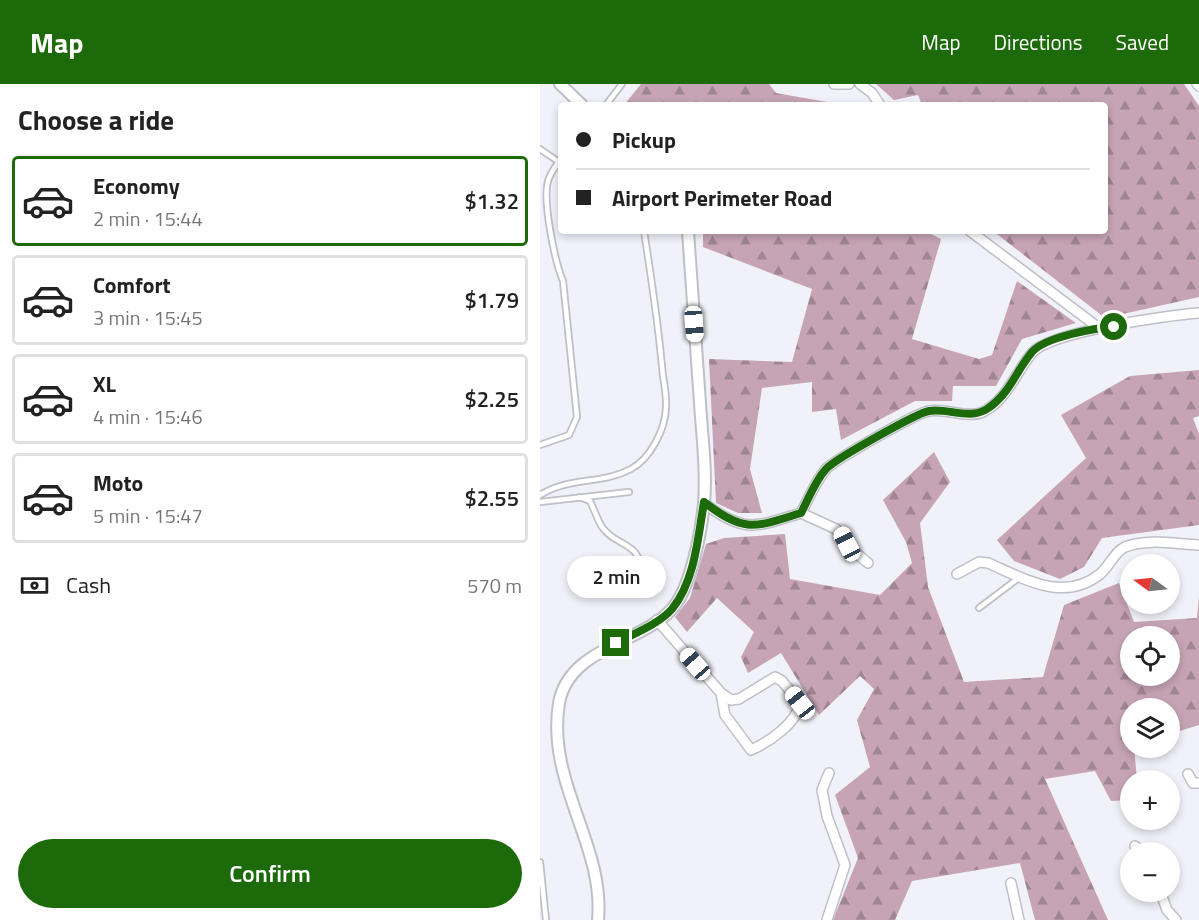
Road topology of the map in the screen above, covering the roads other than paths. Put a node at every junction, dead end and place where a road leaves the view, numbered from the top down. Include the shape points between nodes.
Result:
1 (560, 84) edge
2 (622, 84) edge
3 (834, 84) edge
4 (849, 84) edge
5 (860, 84) edge
6 (579, 102) edge
7 (608, 102) edge
8 (878, 102) edge
9 (540, 149) edge
10 (558, 162) edge
11 (558, 166) edge
12 (540, 178) edge
13 (548, 180) junction
14 (644, 234) edge
15 (688, 234) edge
16 (974, 234) edge
17 (1199, 313) edge
18 (1099, 328) junction
19 (540, 445) edge
20 (628, 492) dead end
21 (540, 495) edge
22 (579, 497) junction
23 (540, 502) edge
24 (704, 502) junction
25 (801, 513) junction
26 (1199, 545) edge
27 (868, 563) dead end
28 (957, 574) dead end
29 (1020, 577) junction
30 (639, 580) dead end
31 (979, 608) dead end
32 (657, 620) junction
33 (721, 693) junction
34 (829, 773) dead end
35 (1188, 774) dead end
36 (1199, 783) edge
37 (540, 862) edge
38 (1011, 883) dead end
39 (1164, 902) edge
40 (546, 920) edge
41 (598, 920) edge
42 (827, 920) edge
43 (1019, 920) edge
44 (1176, 920) edge

1 - 6 street
2 - 7 lane
3 - 4 street
5 - 8 street
9 - 10 lane
11 - 13 lane
12 - 13 lane
13 - 19 lane via 548,208 563,281 577,417 569,435
14 - 21 lane via 666,409 659,433 650,453 631,469 602,479 562,483
15 - 24 street
16 - 18 street
17 - 18 street
18 - 25 street via 1036,348 1018,376 986,410 975,415 927,411 827,468
20 - 22 lane
22 - 23 lane
22 - 30 lane via 590,501 603,529 633,549 641,566
24 - 25 street via 727,520 752,526
24 - 32 street via 682,593 671,610
25 - 27 street via 841,532 850,548
26 - 29 street via 1126,546 1105,570 1077,588 1058,588
28 - 29 street via 979,562
29 - 31 lane
32 - 33 street
32 - 41 street via 582,665 559,702 556,732 560,767 593,871
33 - 33 street via 725,716 751,750 799,712 800,703 775,677 739,699 731,700
34 - 42 street via 822,790 845,865
35 - 36 street via 1193,783
37 - 40 lane
38 - 43 street
39 - 44 street

